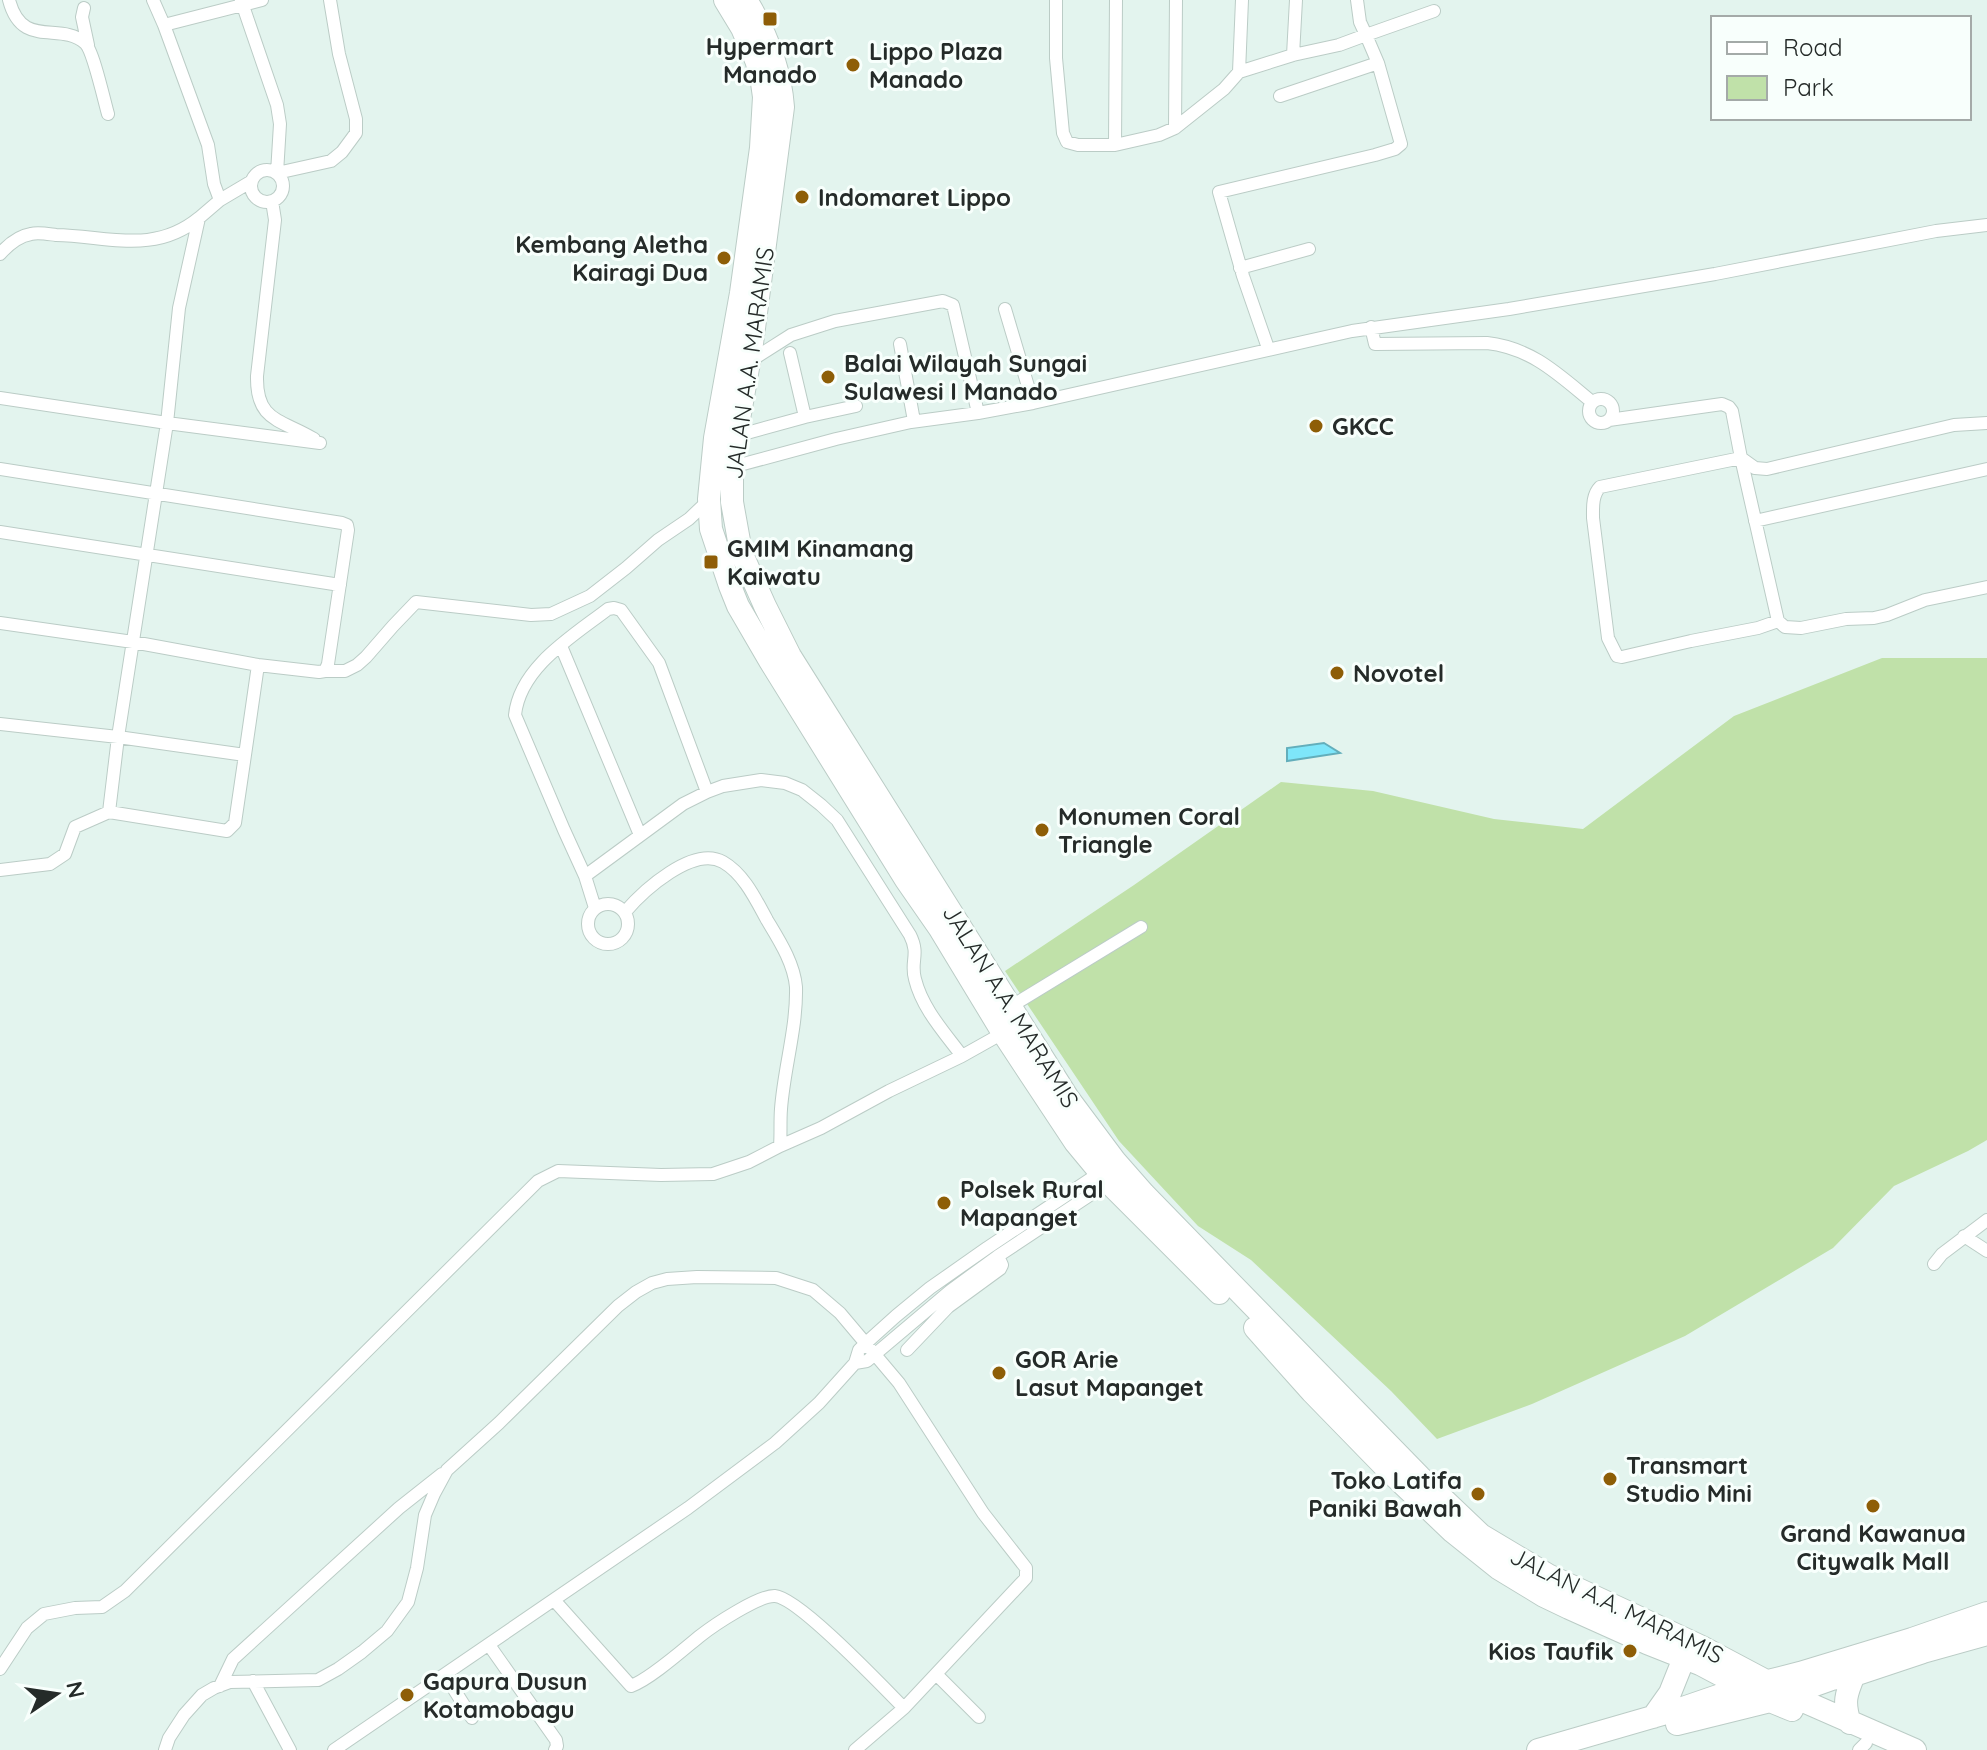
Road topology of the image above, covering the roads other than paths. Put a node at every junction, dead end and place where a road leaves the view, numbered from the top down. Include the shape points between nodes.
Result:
1 (9, 0) edge
2 (153, 0) edge
3 (262, 0) edge
4 (330, 0) edge
5 (725, 0) edge
6 (746, 0) edge
7 (1056, 0) edge
8 (1116, 0) edge
9 (1176, 0) edge
10 (1242, 0) edge
11 (1296, 0) edge
12 (1357, 0) edge
13 (241, 2) edge
14 (84, 8) dead end
15 (1434, 11) dead end
16 (164, 25) junction
17 (1366, 35) junction
18 (88, 45) junction
19 (1293, 55) junction
20 (1378, 63) junction
21 (1239, 72) junction
22 (1280, 96) dead end
23 (108, 114) dead end
24 (1175, 128) junction
25 (1115, 145) junction
26 (277, 173) junction
27 (252, 181) junction
28 (220, 200) junction
29 (272, 201) junction
30 (199, 218) junction
31 (1987, 225) edge
32 (1309, 249) dead end
33 (0, 254) edge
34 (1240, 268) junction
35 (1005, 309) dead end
36 (1371, 327) junction
37 (900, 344) dead end
38 (1268, 348) junction
39 (790, 353) dead end
40 (749, 359) junction
41 (0, 398) edge
42 (1033, 403) junction
43 (856, 406) dead end
44 (978, 413) junction
45 (805, 417) junction
46 (914, 421) junction
47 (167, 423) junction
48 (1987, 423) edge
49 (736, 436) junction
50 (1741, 458) junction
51 (732, 467) junction
52 (0, 469) edge
53 (1987, 469) edge
54 (156, 493) junction
55 (709, 499) junction
56 (1755, 521) junction
57 (0, 532) edge
58 (146, 555) junction
59 (340, 585) junction
60 (1987, 587) edge
61 (1778, 621) junction
62 (0, 623) edge
63 (133, 642) junction
64 (561, 646) junction
65 (258, 665) junction
66 (325, 671) junction
67 (0, 724) edge
68 (118, 737) junction
69 (245, 755) junction
70 (707, 792) junction
71 (109, 812) junction
72 (640, 835) junction
73 (0, 870) edge
74 (585, 876) junction
75 (595, 908) junction
76 (625, 912) junction
77 (914, 916) junction
78 (1141, 927) dead end
79 (1010, 1007) junction
80 (1003, 1033) junction
81 (962, 1056) junction
82 (780, 1146) junction
83 (1112, 1172) junction
84 (1987, 1220) edge
85 (1964, 1236) junction
86 (1987, 1251) edge
87 (998, 1256) junction
88 (1934, 1264) dead end
89 (866, 1343) junction
90 (907, 1350) dead end
91 (876, 1355) junction
92 (855, 1363) junction
93 (447, 1470) junction
94 (554, 1600) junction
95 (1987, 1613) edge
96 (1987, 1634) edge
97 (489, 1645) junction
98 (1684, 1658) junction
99 (1735, 1663) junction
100 (0, 1669) edge
101 (1815, 1669) junction
102 (445, 1675) junction
103 (937, 1675) junction
104 (1854, 1675) junction
105 (253, 1681) junction
106 (220, 1686) junction
107 (1744, 1687) junction
108 (1775, 1692) junction
109 (904, 1708) junction
110 (979, 1717) dead end
111 (1653, 1717) junction
112 (472, 1718) dead end
113 (1850, 1723) junction
114 (352, 1745) edge
115 (1590, 1745) edge
116 (1869, 1748) edge
117 (165, 1750) edge
118 (290, 1750) edge
119 (334, 1750) edge
120 (555, 1750) edge
121 (855, 1750) edge
122 (1538, 1750) edge
123 (1915, 1750) edge

1 - 18 street via 23,25 36,32 76,36
2 - 16 street
3 - 13 street
4 - 26 street via 356,133 331,161
5 - 55 highway via 756,60 764,120
6 - 40 highway, JALAN A.A. MARAMIS via 772,51 783,107
7 - 25 street via 1063,133 1067,142 1078,145
8 - 25 street
9 - 24 street
10 - 21 street
11 - 19 street
12 - 17 street
13 - 16 street
13 - 26 street via 277,105
14 - 18 street
15 - 17 street
16 - 28 street via 208,145
17 - 19 street
17 - 20 street
18 - 23 street
19 - 21 street
20 - 22 street
20 - 34 street via 1401,144 1375,155 1219,192
21 - 24 street
24 - 25 street
26 - 27 street via 262,171
26 - 29 street via 283,191
27 - 28 street
27 - 29 street via 254,196
28 - 30 street
29 - 47 street via 275,220 257,393 261,407 276,420 320,443
30 - 33 street via 169,236 145,242 31,234
30 - 47 street via 179,308
31 - 36 street via 1509,309
32 - 34 street
34 - 38 street
35 - 42 street
36 - 38 street
36 - 50 street via 1375,344 1487,343 1518,349 1592,402 1608,401 1613,410 1609,420 1722,404 1732,411
37 - 46 street
38 - 42 street
39 - 45 street
40 - 44 street via 791,335 835,321 947,302 953,305
40 - 49 highway, JALAN A.A. MARAMIS
41 - 47 street
42 - 44 street
43 - 45 street
44 - 46 street
45 - 49 street
46 - 51 street
47 - 54 street
48 - 50 street via 1941,428 1767,469
49 - 51 highway, JALAN A.A. MARAMIS
50 - 56 street
50 - 61 street via 1598,488 1593,518 1608,638 1614,653 1622,657
51 - 79 highway, JALAN A.A. MARAMIS via 741,552 784,644
52 - 54 street
53 - 56 street
54 - 58 street
54 - 59 street via 347,525
55 - 66 street via 590,596 551,614 416,602 357,665
55 - 77 highway via 711,529 738,606
56 - 61 street
57 - 58 street
58 - 59 street
58 - 63 street
59 - 66 street
60 - 61 street via 1874,618 1801,628
62 - 63 street
63 - 65 street
63 - 68 street
64 - 70 street via 608,609 621,610 659,663
64 - 72 street
64 - 74 street via 521,690 515,715
65 - 66 street
65 - 69 street
67 - 68 street
68 - 69 street
68 - 71 street
69 - 71 street via 235,823 227,831
70 - 72 street
70 - 77 street via 761,780 802,790 837,820
71 - 73 street via 75,827 65,854 50,864
72 - 74 street
74 - 75 street
75 - 76 street via 611,903
75 - 76 street via 589,932 602,943 624,936
76 - 82 street via 667,874 708,858 735,872 751,893 783,947 796,985
77 - 80 highway
77 - 81 street via 913,974 919,993
78 - 79 street
79 - 83 highway, JALAN A.A. MARAMIS
80 - 81 street
80 - 83 highway via 1075,1142
81 - 82 street
82 - 100 street via 713,1174 558,1171 538,1181 125,1591 102,1607 44,1614 27,1628
83 - 87 street
83 - 89 street via 987,1248
83 - 98 highway via 1312,1392 1465,1543 1544,1596
83 - 99 highway, JALAN A.A. MARAMIS via 1144,1194 1481,1535 1548,1575
84 - 85 street
85 - 86 street
85 - 88 street
87 - 90 street via 1000,1269 948,1307
87 - 91 street
89 - 91 street
89 - 92 street
89 - 93 street via 813,1290 793,1282 697,1277 652,1283 618,1306
91 - 92 street
91 - 103 street via 1026,1568 1026,1578
92 - 94 street via 775,1443
93 - 105 street via 425,1515 408,1602 387,1631 318,1680
93 - 106 street via 233,1659
94 - 97 street
94 - 109 street via 631,1686 727,1618 765,1598 783,1598 821,1627
95 - 101 highway
96 - 104 highway
97 - 102 street
97 - 120 street via 556,1740
98 - 107 highway
98 - 111 highway
99 - 101 highway
99 - 108 highway, JALAN A.A. MARAMIS
101 - 108 highway
102 - 112 street
102 - 114 street
103 - 109 street
103 - 110 street
104 - 108 highway
104 - 113 highway via 1845,1697
105 - 106 street
105 - 118 street
106 - 117 street via 202,1695 184,1715
107 - 108 highway
107 - 111 highway
108 - 113 highway, JALAN A.A. MARAMIS
108 - 115 highway
108 - 116 highway
109 - 121 street
111 - 115 highway
113 - 123 highway, JALAN A.A. MARAMIS
114 - 119 street
115 - 122 highway

